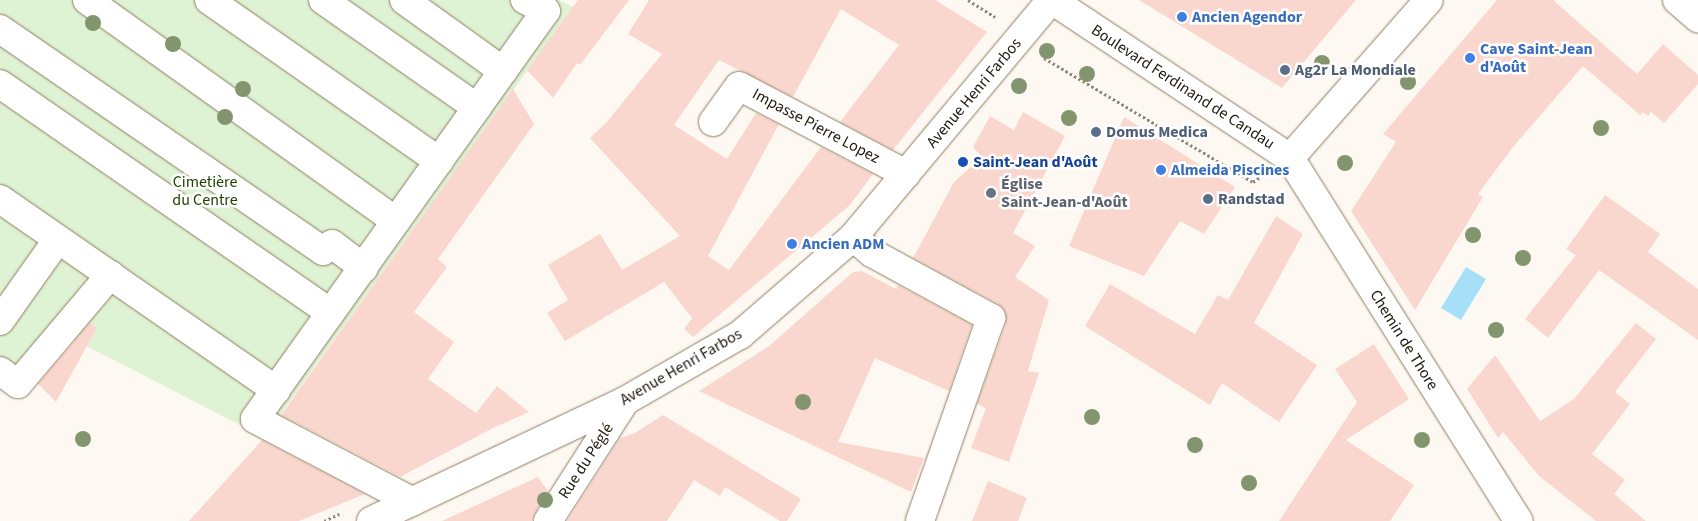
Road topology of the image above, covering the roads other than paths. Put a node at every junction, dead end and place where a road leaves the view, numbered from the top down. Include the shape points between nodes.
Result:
1 (87, 0) edge
2 (209, 0) edge
3 (323, 0) edge
4 (404, 0) edge
5 (525, 0) edge
6 (1051, 0) edge
7 (1429, 0) edge
8 (1677, 0) edge
9 (1698, 18) edge
10 (0, 29) edge
11 (503, 71) junction
12 (0, 84) edge
13 (477, 108) junction
14 (714, 122) dead end
15 (1290, 158) junction
16 (439, 161) junction
17 (906, 174) junction
18 (0, 199) edge
19 (396, 221) junction
20 (853, 237) junction
21 (58, 240) junction
22 (364, 268) junction
23 (110, 275) junction
24 (331, 313) junction
25 (0, 321) edge
26 (0, 371) edge
27 (276, 390) junction
28 (625, 401) junction
29 (412, 502) junction
30 (371, 521) edge
31 (548, 521) edge
32 (920, 521) edge
33 (1519, 521) edge

1 - 19 street
2 - 16 street
3 - 13 street
4 - 11 street
5 - 11 street via 546,11
6 - 15 street, Boulevard Ferdinand de Candau
6 - 17 street, Avenue Henri Farbos
7 - 15 street, Boulevard Ferdinand de Candau
8 - 9 street
10 - 22 street via 323,252 332,244
11 - 13 street
12 - 24 street
13 - 16 street
14 - 17 street, Impasse Pierre Lopez via 739,86
15 - 33 street, Chemin de Thore
16 - 19 street
17 - 20 street, Avenue Henri Farbos
18 - 21 street
19 - 22 street
20 - 28 street, Avenue Henri Farbos via 740,335
20 - 32 street via 872,253 992,318
21 - 23 street
21 - 25 street
22 - 24 street
23 - 26 street via 18,384
23 - 27 street
24 - 27 street
27 - 29 street via 255,419
28 - 29 street, Avenue Henri Farbos
28 - 31 street, Rue du Péglé
29 - 30 street, Avenue Henri Farbos

